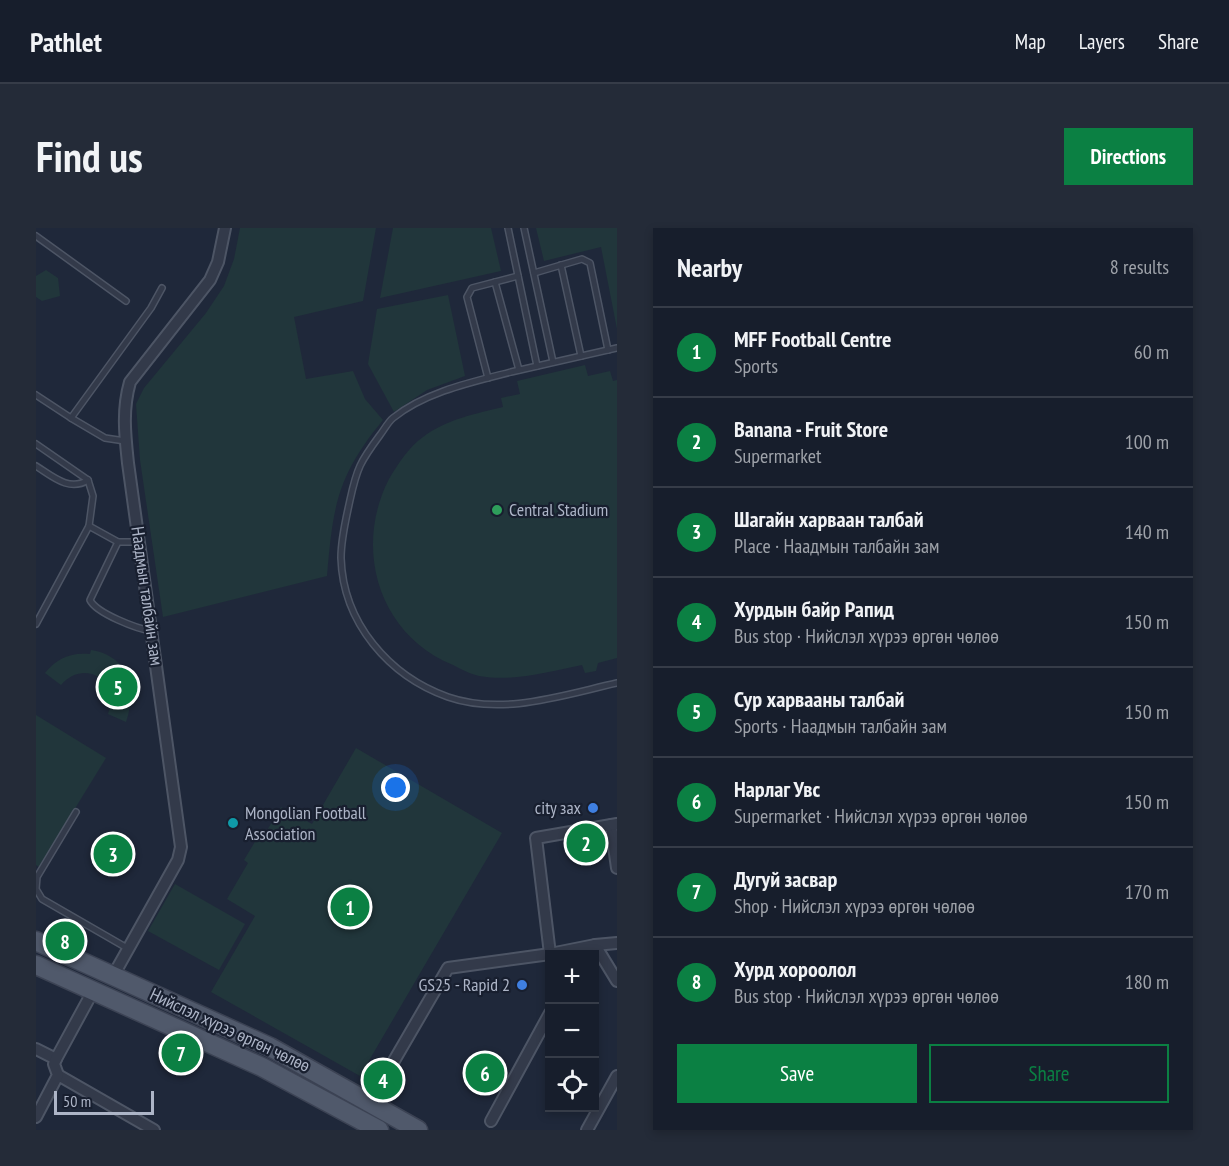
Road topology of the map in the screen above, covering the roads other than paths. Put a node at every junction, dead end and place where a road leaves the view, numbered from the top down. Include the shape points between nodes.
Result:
1 (225, 228) edge
2 (508, 228) edge
3 (524, 228) edge
4 (36, 236) edge
5 (561, 265) junction
6 (534, 273) junction
7 (518, 276) junction
8 (495, 282) junction
9 (162, 288) dead end
10 (126, 301) dead end
11 (617, 348) edge
12 (608, 351) junction
13 (581, 356) junction
14 (553, 362) junction
15 (537, 366) junction
16 (519, 370) junction
17 (488, 378) junction
18 (36, 395) edge
19 (71, 418) junction
20 (125, 441) junction
21 (36, 444) edge
22 (36, 466) edge
23 (88, 480) junction
24 (89, 526) junction
25 (118, 542) junction
26 (139, 542) junction
27 (36, 624) edge
28 (152, 631) junction
29 (617, 683) edge
30 (76, 812) dead end
31 (614, 824) edge
32 (617, 868) edge
33 (36, 941) edge
34 (617, 943) edge
35 (127, 948) junction
36 (588, 949) edge
37 (550, 950) edge
38 (545, 955) edge
39 (36, 965) edge
40 (113, 976) junction
41 (617, 981) edge
42 (93, 991) junction
43 (545, 1020) edge
44 (253, 1039) junction
45 (36, 1049) edge
46 (56, 1059) junction
47 (243, 1059) junction
48 (58, 1075) junction
49 (617, 1076) edge
50 (370, 1102) junction
51 (36, 1117) edge
52 (491, 1121) dead end
53 (154, 1130) edge
54 (379, 1130) edge
55 (418, 1130) edge
56 (587, 1130) edge

1 - 20 street, Наадмын талбайн зам via 210,280 130,382 125,401
2 - 7 lane
3 - 6 lane
4 - 10 lane
5 - 6 lane
5 - 12 lane via 582,258 590,263
5 - 13 lane
6 - 14 lane
7 - 8 lane
7 - 15 lane
8 - 16 lane
8 - 17 lane via 472,288 467,297
9 - 19 lane
11 - 12 lane
12 - 13 lane
13 - 14 lane
14 - 15 lane
15 - 16 lane
16 - 17 lane
17 - 29 lane via 433,394 393,418 360,463 344,526 341,559 357,620 374,648 392,665 438,693 461,700 513,704
18 - 19 lane
19 - 20 lane via 105,438
20 - 26 street, Наадмын талбайн зам
21 - 23 lane
22 - 23 lane via 66,484
23 - 24 lane via 93,496
24 - 25 lane
24 - 27 lane
25 - 26 lane
25 - 28 lane via 90,600 92,605 122,621
26 - 28 street, Наадмын талбайн зам
28 - 35 street, Наадмын талбайн зам via 181,847 178,860
30 - 35 lane via 38,877 36,889 42,898
31 - 32 street
31 - 37 street via 536,838
33 - 40 main road, Нийслэл хүрээ өргөн чөлөө
34 - 36 street
35 - 40 street, Наадмын талбайн зам
36 - 41 street
38 - 50 street via 448,968
39 - 42 main road, Нийслэл хүрээ өргөн чөлөө
40 - 44 main road, Нийслэл хүрээ өргөн чөлөө
42 - 46 street
42 - 47 main road, Нийслэл хүрээ өргөн чөлөө
43 - 52 street
44 - 47 main road
44 - 50 main road, Нийслэл хүрээ өргөн чөлөө
45 - 46 street
46 - 48 street
47 - 54 main road, Нийслэл хүрээ өргөн чөлөө
48 - 51 street
48 - 53 street
49 - 56 street
50 - 55 main road, Нийслэл хүрээ өргөн чөлөө

